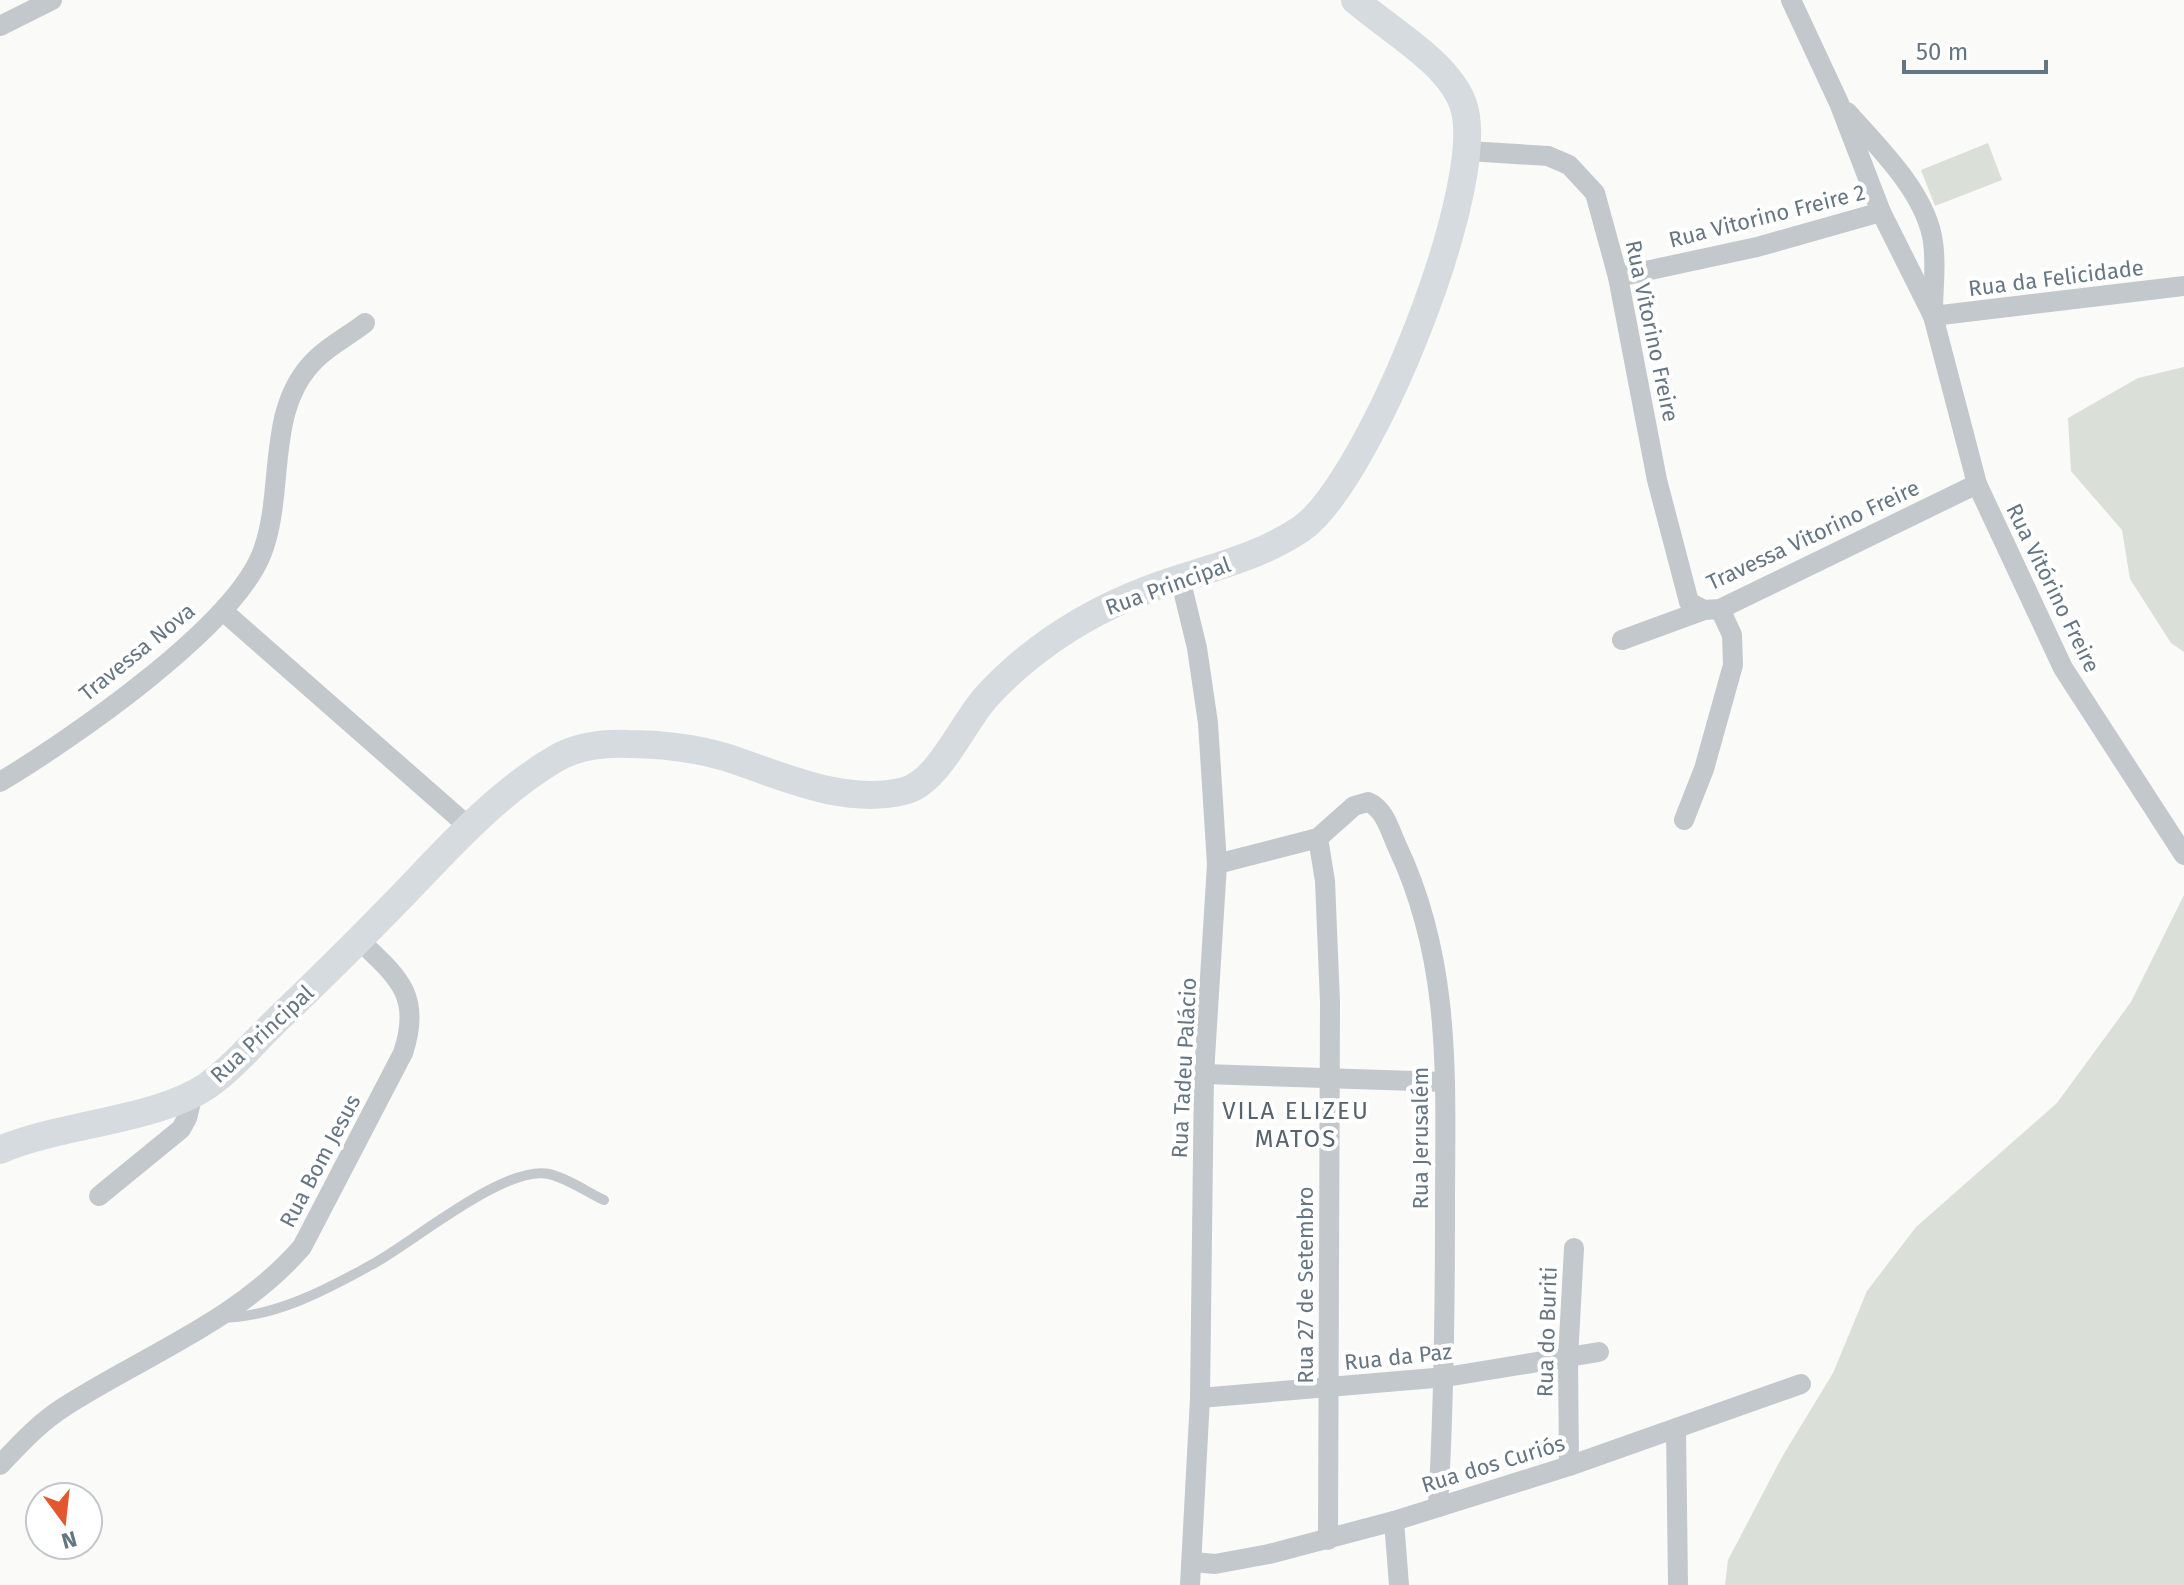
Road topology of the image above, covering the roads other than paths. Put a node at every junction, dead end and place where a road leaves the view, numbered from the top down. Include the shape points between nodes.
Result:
1 (52, 0) edge
2 (1355, 0) edge
3 (1791, 0) edge
4 (0, 26) edge
5 (1839, 103) junction
6 (1468, 151) junction
7 (1881, 212) junction
8 (1618, 277) junction
9 (2184, 286) edge
10 (1933, 316) junction
11 (365, 323) dead end
12 (1977, 484) junction
13 (1180, 578) junction
14 (1712, 609) junction
15 (223, 611) junction
16 (1622, 640) dead end
17 (0, 782) edge
18 (1684, 820) dead end
19 (469, 827) junction
20 (1318, 838) junction
21 (2184, 855) edge
22 (1217, 864) junction
23 (359, 940) junction
24 (1204, 1074) junction
25 (1328, 1079) junction
26 (1445, 1082) junction
27 (193, 1094) junction
28 (0, 1150) edge
29 (99, 1196) dead end
30 (604, 1200) dead end
31 (1574, 1248) dead end
32 (220, 1318) junction
33 (1599, 1352) dead end
34 (1568, 1359) junction
35 (1446, 1377) junction
36 (1801, 1384) dead end
37 (1330, 1389) junction
38 (1200, 1398) junction
39 (1676, 1429) junction
40 (0, 1465) edge
41 (1569, 1466) junction
42 (1438, 1507) junction
43 (1394, 1521) junction
44 (1328, 1540) junction
45 (1194, 1562) junction
46 (1190, 1585) edge
47 (1399, 1585) edge
48 (1678, 1585) edge

1 - 4 street
2 - 6 street, Rua Principal via 1451,80 1465,108
3 - 5 street, Rua Vitórino Freire
5 - 7 street, Rua Vitórino Freire
5 - 10 street, Rua Vitórino Freire via 1883,152 1927,218 1934,250
6 - 8 street, Rua Vitorino Freire via 1530,152 1569,165 1595,193
6 - 13 street, Rua Principal via 1432,292 1409,352 1364,449 1336,491 1301,529 1260,552
7 - 8 street, Rua Vitorino Freire 2 via 1757,247
7 - 10 street, Rua Vitórino Freire
8 - 14 street, Rua Vitorino Freire via 1683,584 1689,602
9 - 10 street, Rua da Felicidade
10 - 12 street, Rua Vitórino Freire
11 - 15 street, Travessa Nova via 316,359 290,394 275,502 261,555
12 - 14 street, Travessa Vitorino Freire
12 - 21 street, Rua Vitórino Freire via 2063,668
13 - 19 street, Rua Principal via 1095,613 1016,668 984,699 936,768 909,791 853,794 718,755 613,744 572,750 553,760
13 - 22 street, Rua Tadeu Palácio via 1208,723
14 - 16 street, Travessa Vitorino Freire
14 - 18 street, Rua Vitorino Freire via 1732,635 1733,665
15 - 17 street, Travessa Nova via 159,668 48,753
15 - 19 street
19 - 23 street, Rua Principal
20 - 22 street
20 - 25 street, Rua 27 de Setembro via 1328,918
20 - 26 street, Rua Jerusalém via 1354,806 1368,802 1378,807 1423,905 1439,975
22 - 24 street, Rua Tadeu Palácio
23 - 27 street, Rua Principal via 219,1076
23 - 32 street, Rua Bom Jesus via 405,988 411,1022 403,1053 302,1247 283,1269
24 - 25 street
24 - 38 street, Rua Tadeu Palácio
25 - 26 street
25 - 37 street, Rua 27 de Setembro
26 - 35 street, Rua Jerusalém
27 - 28 street, Rua Principal
27 - 29 street via 181,1129
30 - 32 lane via 547,1173 510,1180 322,1290 274,1310
31 - 34 street, Rua do Buriti
32 - 40 street, Rua Bom Jesus via 63,1408
33 - 34 street, Rua da Paz
34 - 35 street, Rua da Paz
34 - 41 street, Rua do Buriti
35 - 37 street, Rua da Paz
35 - 42 street, Rua Jerusalém
36 - 39 street, Rua dos Curiós
37 - 38 street, Rua da Paz
37 - 44 street, Rua 27 de Setembro
38 - 45 street, Rua Tadeu Palácio
39 - 41 street, Rua dos Curiós
39 - 48 street
41 - 42 street, Rua dos Curiós
42 - 43 street, Rua dos Curiós
43 - 44 street, Rua dos Curiós
43 - 47 street
44 - 45 street, Rua dos Curiós via 1215,1564
45 - 46 street, Rua Tadeu Palácio

